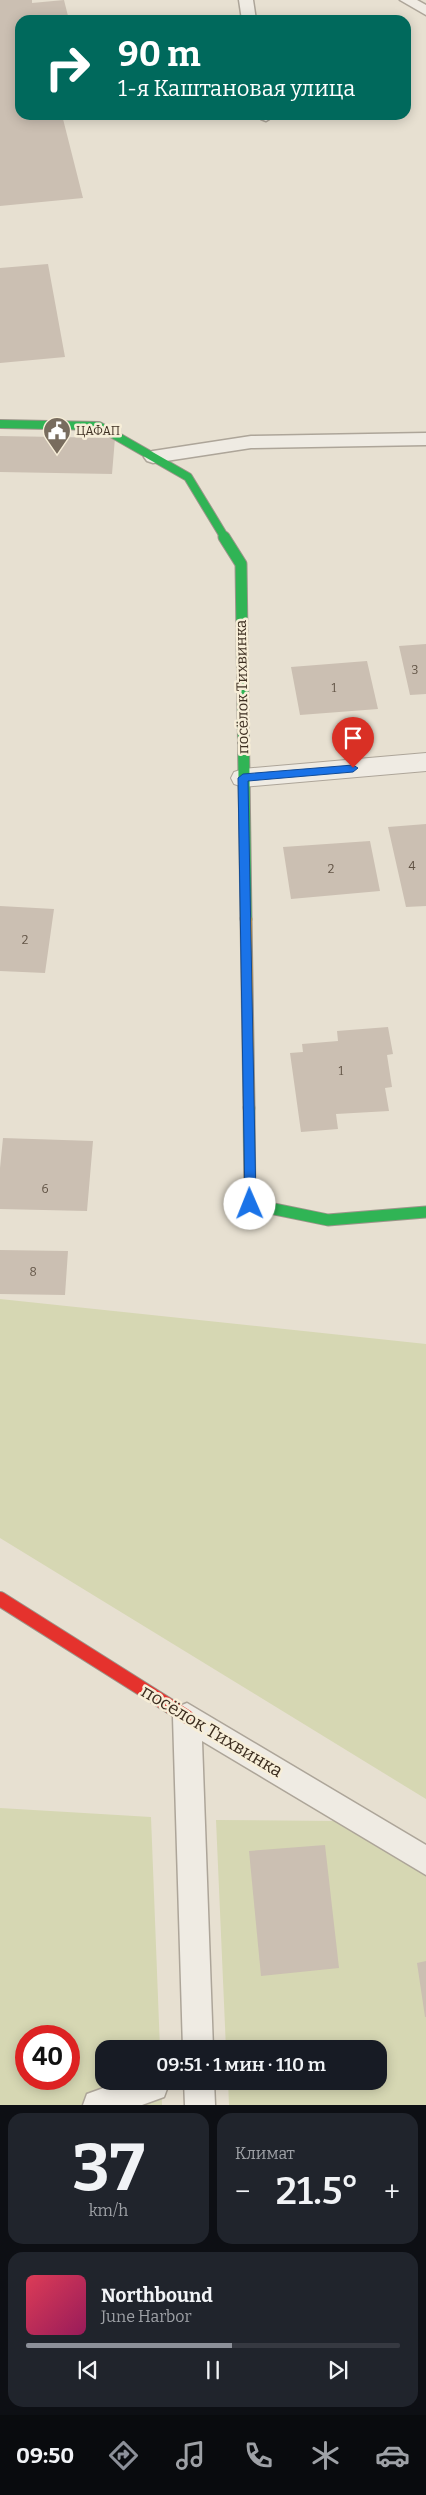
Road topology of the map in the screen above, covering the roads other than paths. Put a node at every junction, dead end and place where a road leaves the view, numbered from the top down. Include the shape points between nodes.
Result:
1 (246, 0) edge
2 (406, 0) edge
3 (426, 11) edge
4 (248, 15) edge
5 (0, 424) edge
6 (426, 439) edge
7 (154, 458) junction
8 (426, 762) edge
9 (243, 778) junction
10 (426, 1212) edge
11 (0, 1599) edge
12 (187, 1717) junction
13 (426, 1861) edge
14 (198, 2037) edge
15 (200, 2090) edge
16 (154, 2091) edge
17 (98, 2105) edge
18 (200, 2105) edge

1 - 4 lane
2 - 3 lane
5 - 7 street, посёлок Тихвинка via 99,426
6 - 7 lane via 251,442
7 - 9 street, посёлок Тихвинка via 188,477 241,564
8 - 9 street
9 - 10 street, посёлок Тихвинка via 250,1204 328,1220
11 - 12 street, посёлок Тихвинка
12 - 13 lane, посёлок Тихвинка
12 - 14 lane
15 - 18 lane
16 - 17 lane

